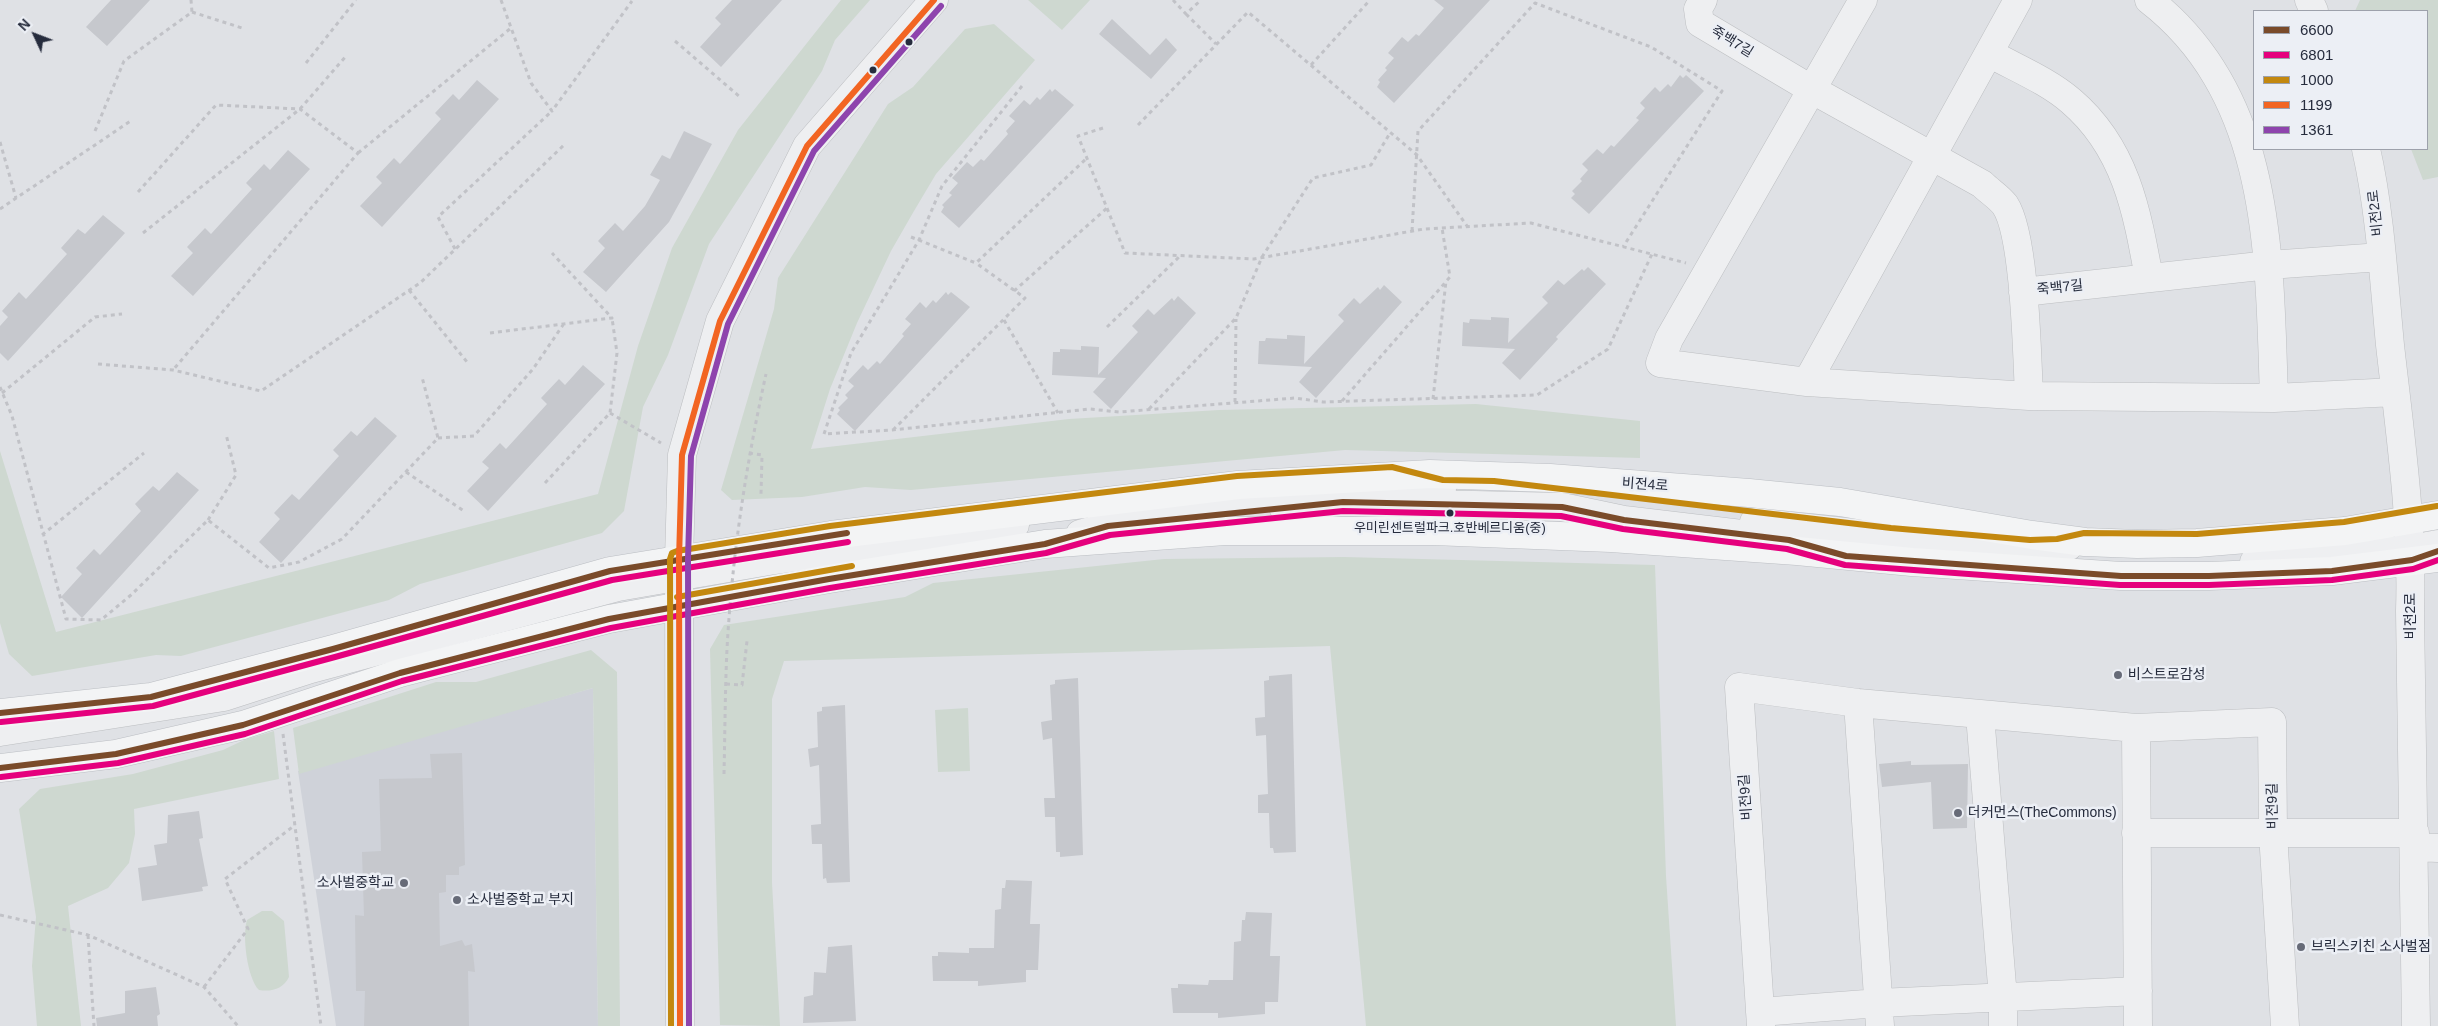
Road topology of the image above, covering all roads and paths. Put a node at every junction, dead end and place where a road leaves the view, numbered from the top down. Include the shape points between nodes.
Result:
1 (191, 0) edge
2 (356, 0) edge
3 (501, 0) edge
4 (934, 0) edge
5 (1173, 0) edge
6 (1201, 0) edge
7 (1370, 0) edge
8 (1703, 0) edge
9 (1863, 0) edge
10 (2018, 0) edge
11 (2149, 0) edge
12 (632, 1) dead end
13 (192, 12) junction
14 (1186, 14) junction
15 (242, 28) dead end
16 (511, 28) junction
17 (675, 40) dead end
18 (1216, 44) junction
19 (1989, 53) junction
20 (347, 55) dead end
21 (306, 63) dead end
22 (1311, 65) junction
23 (1022, 86) dead end
24 (1811, 89) junction
25 (740, 97) dead end
26 (300, 109) junction
27 (552, 111) junction
28 (132, 120) dead end
29 (1138, 124) dead end
30 (1104, 128) dead end
31 (95, 131) dead end
32 (1390, 133) junction
33 (0, 142) edge
34 (564, 145) dead end
35 (2366, 150) edge
36 (358, 153) junction
37 (1416, 155) junction
38 (1930, 157) junction
39 (1087, 158) junction
40 (138, 192) dead end
41 (16, 198) junction
42 (1107, 208) junction
43 (0, 209) edge
44 (1468, 227) junction
45 (1442, 228) junction
46 (1412, 231) junction
47 (143, 233) dead end
48 (911, 237) dead end
49 (919, 240) junction
50 (1623, 247) junction
51 (455, 249) junction
52 (552, 254) dead end
53 (1652, 254) junction
54 (1180, 256) junction
55 (1262, 257) junction
56 (2381, 257) junction
57 (976, 263) junction
58 (2269, 265) junction
59 (1709, 269) junction
60 (2149, 278) junction
61 (1446, 281) junction
62 (409, 290) junction
63 (1014, 291) junction
64 (2023, 292) junction
65 (122, 314) dead end
66 (612, 318) junction
67 (1236, 318) junction
68 (1004, 320) junction
69 (564, 324) junction
70 (1107, 327) dead end
71 (490, 333) dead end
72 (467, 362) dead end
73 (98, 364) dead end
74 (173, 370) junction
75 (766, 374) dead end
76 (422, 377) dead end
77 (1807, 382) junction
78 (0, 388) edge
79 (2395, 392) junction
80 (2, 393) junction
81 (2029, 396) junction
82 (1433, 398) junction
83 (2278, 398) junction
84 (1342, 401) junction
85 (1235, 403) junction
86 (1149, 410) junction
87 (610, 413) junction
88 (1058, 413) junction
89 (892, 430) junction
90 (226, 434) dead end
91 (438, 438) junction
92 (144, 453) dead end
93 (749, 453) junction
94 (682, 455) junction
95 (406, 472) junction
96 (1392, 476) junction
97 (545, 483) dead end
98 (1442, 489) junction
99 (761, 494) dead end
100 (464, 511) dead end
101 (2438, 515) edge
102 (208, 520) junction
103 (1108, 526) junction
104 (2438, 529) edge
105 (42, 535) junction
106 (1789, 540) junction
107 (2085, 542) junction
108 (1045, 544) junction
109 (2416, 544) edge
110 (2438, 544) edge
111 (2058, 548) junction
112 (2438, 551) edge
113 (1846, 556) junction
114 (679, 583) junction
115 (747, 640) dead end
116 (726, 684) junction
117 (1858, 703) junction
118 (0, 713) edge
119 (1980, 715) junction
120 (2136, 728) junction
121 (0, 732) edge
122 (283, 732) dead end
123 (0, 750) edge
124 (0, 768) edge
125 (724, 774) dead end
126 (295, 825) junction
127 (2136, 833) junction
128 (2273, 833) junction
129 (2423, 843) edge
130 (0, 915) edge
131 (88, 935) junction
132 (204, 987) junction
133 (2138, 991) junction
134 (2003, 998) junction
135 (1879, 1014) edge
136 (1760, 1019) edge
137 (94, 1026) edge
138 (238, 1026) edge
139 (321, 1026) edge
140 (680, 1026) edge
141 (2003, 1026) edge
142 (2138, 1026) edge
143 (2285, 1026) edge
144 (2416, 1026) edge

1 - 13 path
2 - 21 path
3 - 16 path
4 - 94 street via 807,146 720,321
5 - 14 path
6 - 14 path
7 - 22 path
8 - 24 street, 죽백7길 via 1698,9 1700,23
9 - 24 street
10 - 19 street
11 - 58 street via 2209,61 2242,126 2266,228
12 - 27 path
13 - 15 path
13 - 31 path via 124,61
14 - 18 path
16 - 27 path via 530,83
16 - 36 path
17 - 25 path
18 - 22 path via 1248,12
18 - 29 path
19 - 38 street
19 - 60 street via 2071,101 2103,136 2128,183
20 - 26 path
22 - 32 path
23 - 49 path via 942,186
24 - 38 street, 죽백7길
24 - 59 street
26 - 36 path
26 - 40 path via 216,105
26 - 47 path
27 - 51 path via 438,217
28 - 41 path
30 - 39 path via 1078,136
32 - 37 path
32 - 55 path via 1371,165 1313,178
33 - 41 path
34 - 51 path
35 - 56 street, 비전2로
36 - 74 path
37 - 44 path
37 - 46 path
37 - 50 path via 1418,130 1535,3 1651,48 1722,91
38 - 64 street, 죽백7길 via 1982,184 2004,204 2014,225
38 - 77 street
39 - 42 path
39 - 57 path
41 - 43 path
42 - 54 path via 1126,253
42 - 63 path
44 - 45 path
44 - 50 path via 1530,223
45 - 46 path
45 - 61 path via 1450,277
46 - 55 path
48 - 49 path
49 - 57 path
49 - 89 path via 851,353 824,434
50 - 53 path
51 - 62 path
52 - 66 path
53 - 59 path
53 - 82 path via 1608,349 1537,396
54 - 55 path
54 - 70 path
55 - 67 path
56 - 58 street
56 - 79 street, 비전2로
57 - 63 path
58 - 60 street, 죽백7길
58 - 83 street
59 - 77 street via 1669,339 1660,363
60 - 64 street, 죽백7길
61 - 82 path
61 - 84 path
62 - 72 path
62 - 74 path via 261,392
63 - 68 path via 1025,298
64 - 81 street
65 - 80 path via 95,317
66 - 69 path
66 - 87 path via 617,353
67 - 85 path
67 - 86 path
68 - 88 path
68 - 89 path
69 - 71 path
69 - 91 path via 533,369 474,436
73 - 74 path
75 - 93 path, bridge
76 - 91 path
77 - 81 street
78 - 80 path
79 - 83 street
79 - 109 street, 비전2로
80 - 105 path via 12,416
81 - 83 street
82 - 84 path
84 - 85 path via 1296,398
85 - 86 path
86 - 88 path via 1090,409
87 - 94 path
87 - 97 path
88 - 89 path
90 - 102 path via 236,475
91 - 95 path
92 - 105 path
93 - 99 path via 762,455
93 - 116 path, bridge via 737,540
94 - 114 street
95 - 100 path
95 - 102 path via 342,539 299,562 269,568
96 - 98 street
96 - 107 main road, 비전4로 via 1550,478 1749,493 1840,502
96 - 114 main road, 비전4로 via 1238,485 831,535
98 - 111 street via 1493,490 1890,537 2030,549
98 - 114 street via 1345,490 1108,512 769,561
101 - 109 main road, 비전4로
102 - 105 path via 101,620 66,619
103 - 106 street via 1343,502 1497,504 1562,507 1624,520
103 - 108 street
103 - 114 street
104 - 109 street
106 - 109 street via 2178,568
106 - 113 street
107 - 109 main road, 비전4로 via 2197,543 2345,532
107 - 111 street
108 - 113 main road, 비전4로 via 1225,531 1433,531 1611,538
108 - 114 main road, 비전4로
109 - 110 street
109 - 111 street via 2179,555
109 - 112 street
109 - 113 main road, 비전4로 via 2332,571 2209,576 2121,576
109 - 129 street, 비전2로 via 2410,611
114 - 118 main road, 비전4로 via 610,571 151,697
114 - 121 street via 599,592 311,669 224,697
114 - 123 street via 420,653 230,712
114 - 124 main road, 비전4로 via 609,619 400,673 243,725 116,754
114 - 140 street
115 - 116 path via 742,685
116 - 125 path, bridge
117 - 119 street, 비전9길
117 - 135 street
117 - 136 street, 비전9길 via 1739,687
119 - 120 street, 비전9길
119 - 134 street
120 - 127 street
120 - 128 street, 비전9길 via 2272,722
122 - 126 path
126 - 132 path via 225,879 248,929
126 - 139 path
127 - 128 street
127 - 133 street
128 - 129 street
128 - 143 street, 비전9길
129 - 144 street, 비전2로
130 - 131 path
131 - 132 path
131 - 137 path
132 - 138 path
133 - 134 street
133 - 142 street
134 - 135 street
134 - 141 street
135 - 136 street

